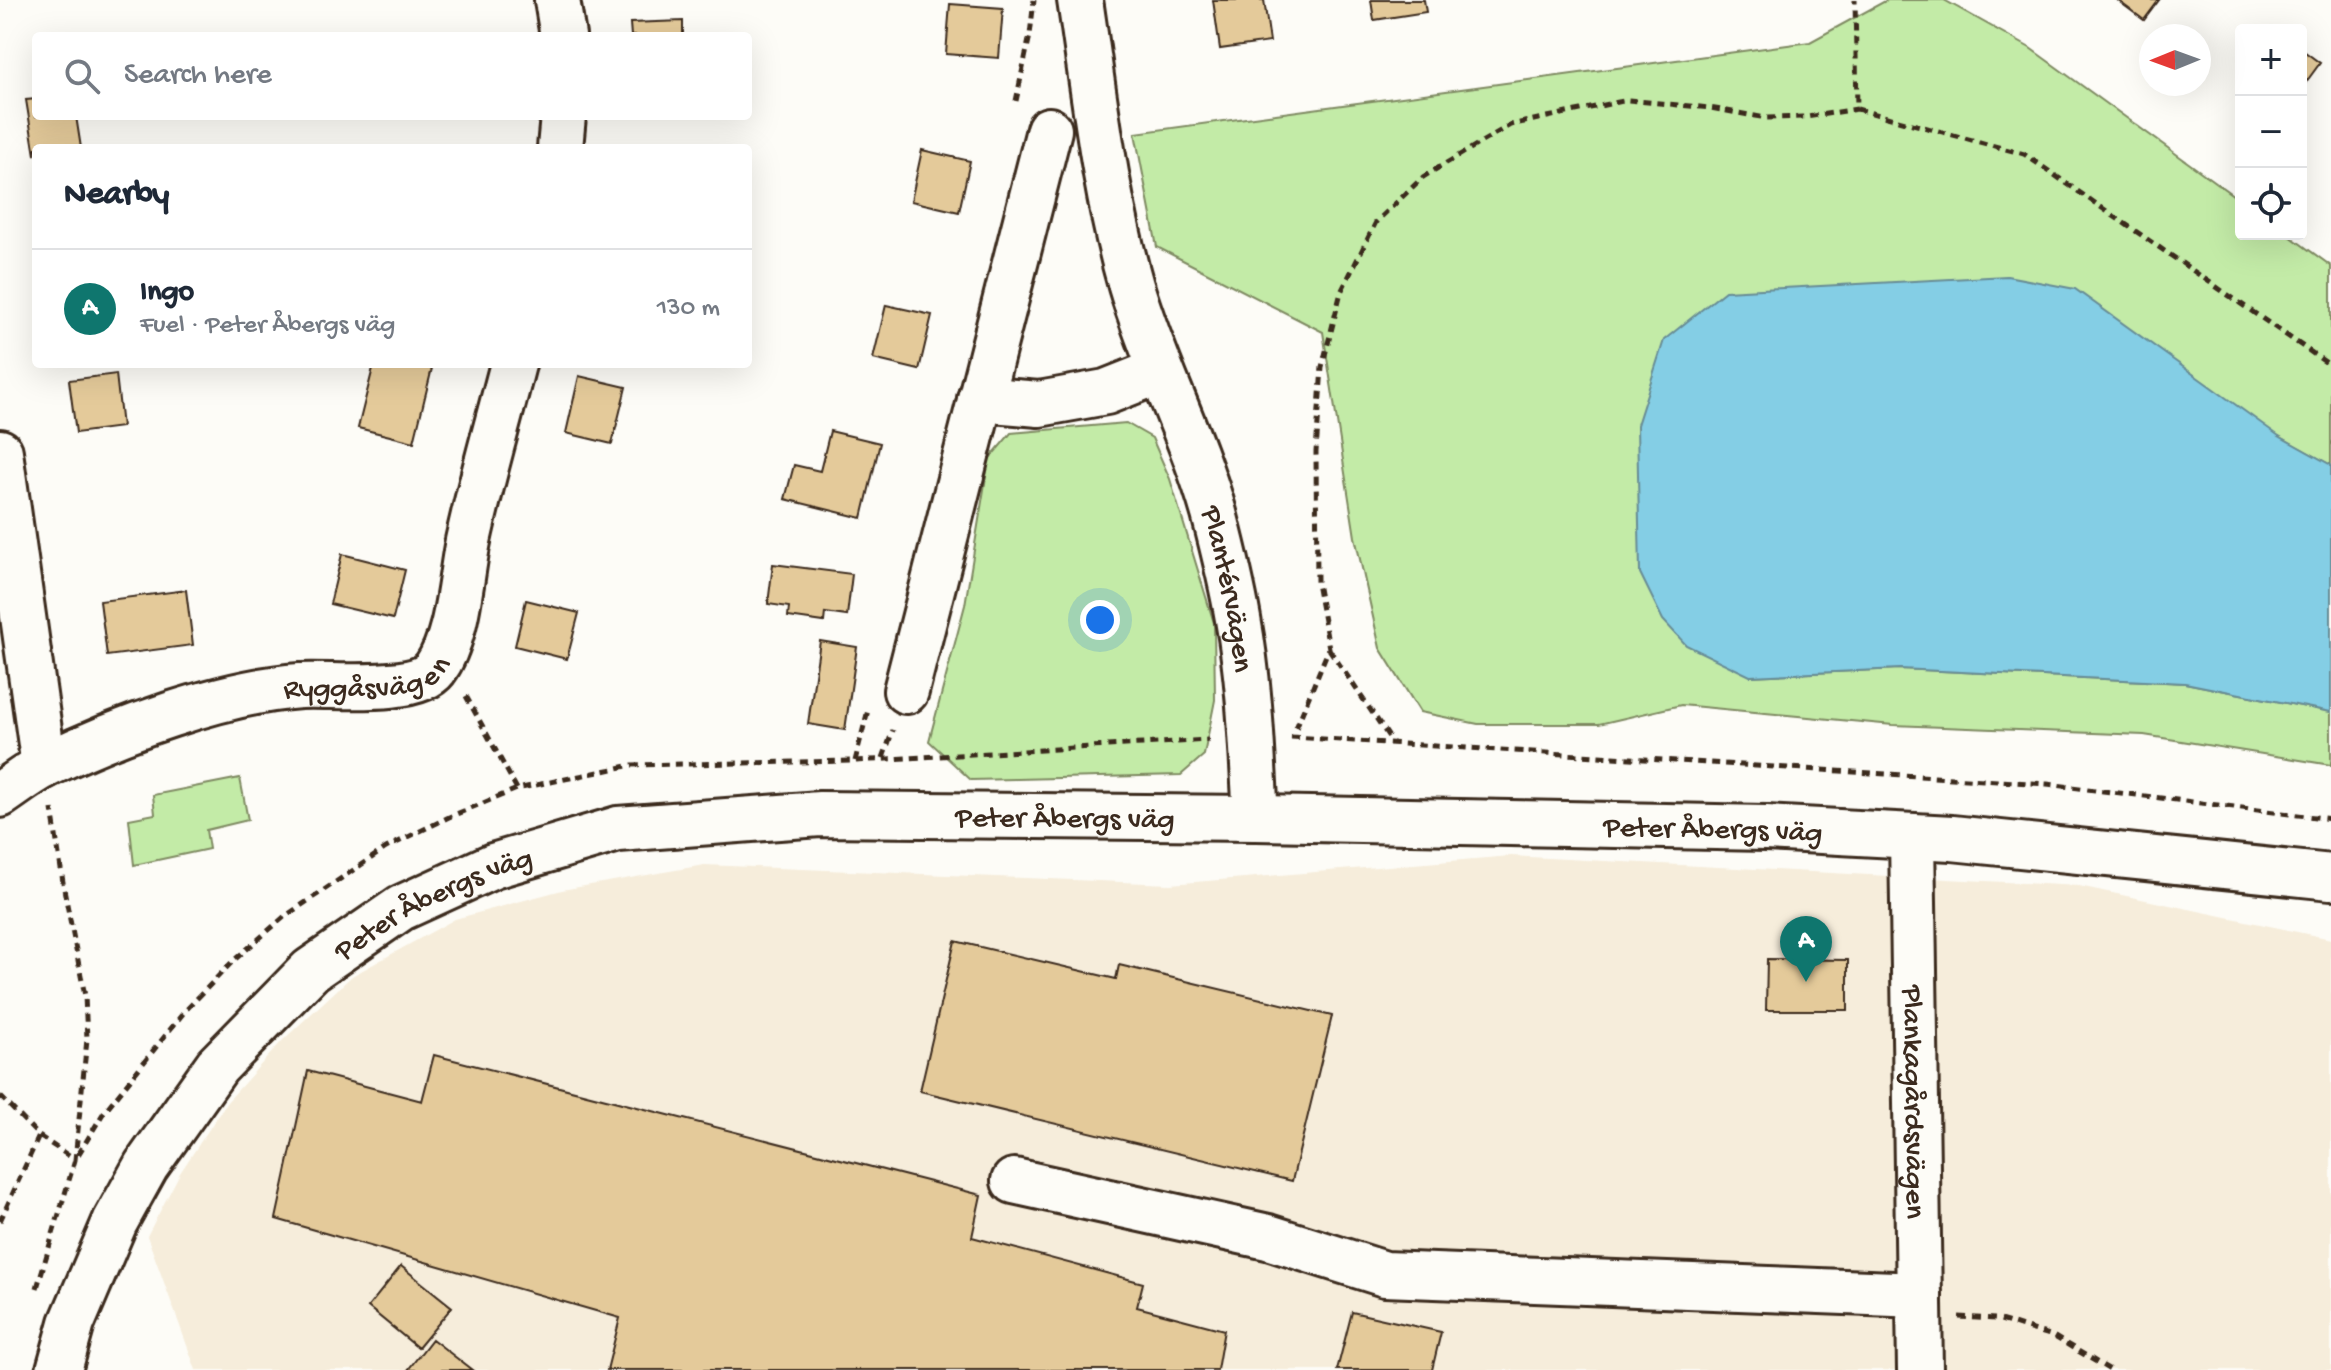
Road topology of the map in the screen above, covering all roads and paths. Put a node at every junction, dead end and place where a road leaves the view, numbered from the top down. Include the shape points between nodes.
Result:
1 (557, 0) edge
2 (1080, 0) edge
3 (1855, 0) edge
4 (562, 32) edge
5 (1857, 109) junction
6 (563, 120) edge
7 (1049, 130) dead end
8 (560, 144) edge
9 (2331, 366) edge
10 (512, 368) edge
11 (1159, 371) junction
12 (980, 399) junction
13 (0, 452) edge
14 (1329, 648) junction
15 (422, 680) junction
16 (906, 691) dead end
17 (1292, 737) dead end
18 (1393, 743) dead end
19 (44, 766) junction
20 (517, 789) dead end
21 (0, 795) edge
22 (1256, 818) junction
23 (1912, 836) junction
24 (2331, 877) edge
25 (0, 1096) edge
26 (39, 1136) junction
27 (1014, 1181) dead end
28 (0, 1221) edge
29 (1920, 1305) junction
30 (59, 1370) edge
31 (1920, 1370) edge
32 (2110, 1370) edge

1 - 4 street
2 - 11 street, Plantérvägen via 1118,236
3 - 5 path
5 - 9 path via 2024,154
5 - 14 path via 1766,118 1628,100 1510,125 1423,177 1376,222 1341,292 1322,367 1316,452 1317,583
6 - 8 street
7 - 12 street
10 - 15 street, Ryggåsvägen via 448,646
11 - 12 street via 1106,392 1039,404
11 - 22 street, Plantérvägen via 1185,423 1238,620
12 - 16 street
13 - 19 street
14 - 17 path
14 - 18 path
15 - 19 street, Ryggåsvägen via 297,686 214,701
15 - 20 path via 462,690
19 - 21 street, Ryggåsvägen
19 - 26 path via 85,996 87,1039 75,1160
22 - 23 street, Peter Åbergs väg
22 - 30 street, Peter Åbergs väg via 820,814 618,829 479,872 401,908 311,970 217,1066 146,1166 115,1222 72,1323
23 - 24 street, Peter Åbergs väg
23 - 29 street, Plankagårdsvägen
25 - 26 path
26 - 28 path
27 - 29 street via 1268,1237 1385,1274
29 - 31 street, Plankagårdsvägen
29 - 32 path via 2053,1336

